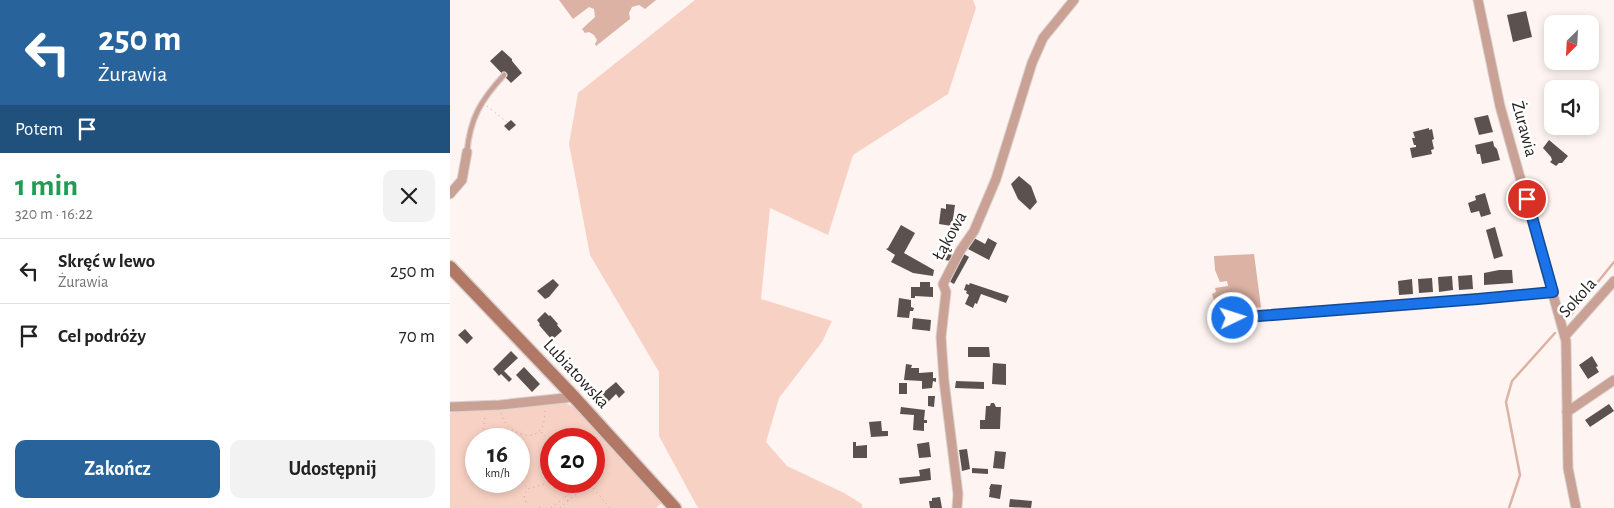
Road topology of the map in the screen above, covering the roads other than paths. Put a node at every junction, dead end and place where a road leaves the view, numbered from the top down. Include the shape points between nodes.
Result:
1 (1074, 0) edge
2 (1478, 0) edge
3 (504, 75) dead end
4 (467, 152) joint
5 (450, 194) edge
6 (450, 267) edge
7 (1614, 281) edge
8 (1553, 292) junction
9 (1233, 318) dead end
10 (1565, 336) junction
11 (1614, 380) edge
12 (574, 397) junction
13 (451, 405) edge
14 (1567, 412) junction
15 (675, 508) edge
16 (957, 508) edge
17 (1576, 508) edge

1 - 16 street, Łąkowa via 1043,38 996,179 974,231 943,284 946,292 941,336
2 - 8 street, Żurawia via 1500,106
3 - 4 lane via 482,101 472,123
4 - 5 street via 462,180
6 - 12 street, Lubiatowska
7 - 10 street, Sokola
8 - 9 lane
8 - 10 street, Żurawia
10 - 14 street, Żurawia
11 - 14 street
12 - 13 street
12 - 15 street, Lubiatowska
14 - 17 street, Żurawia via 1568,468

